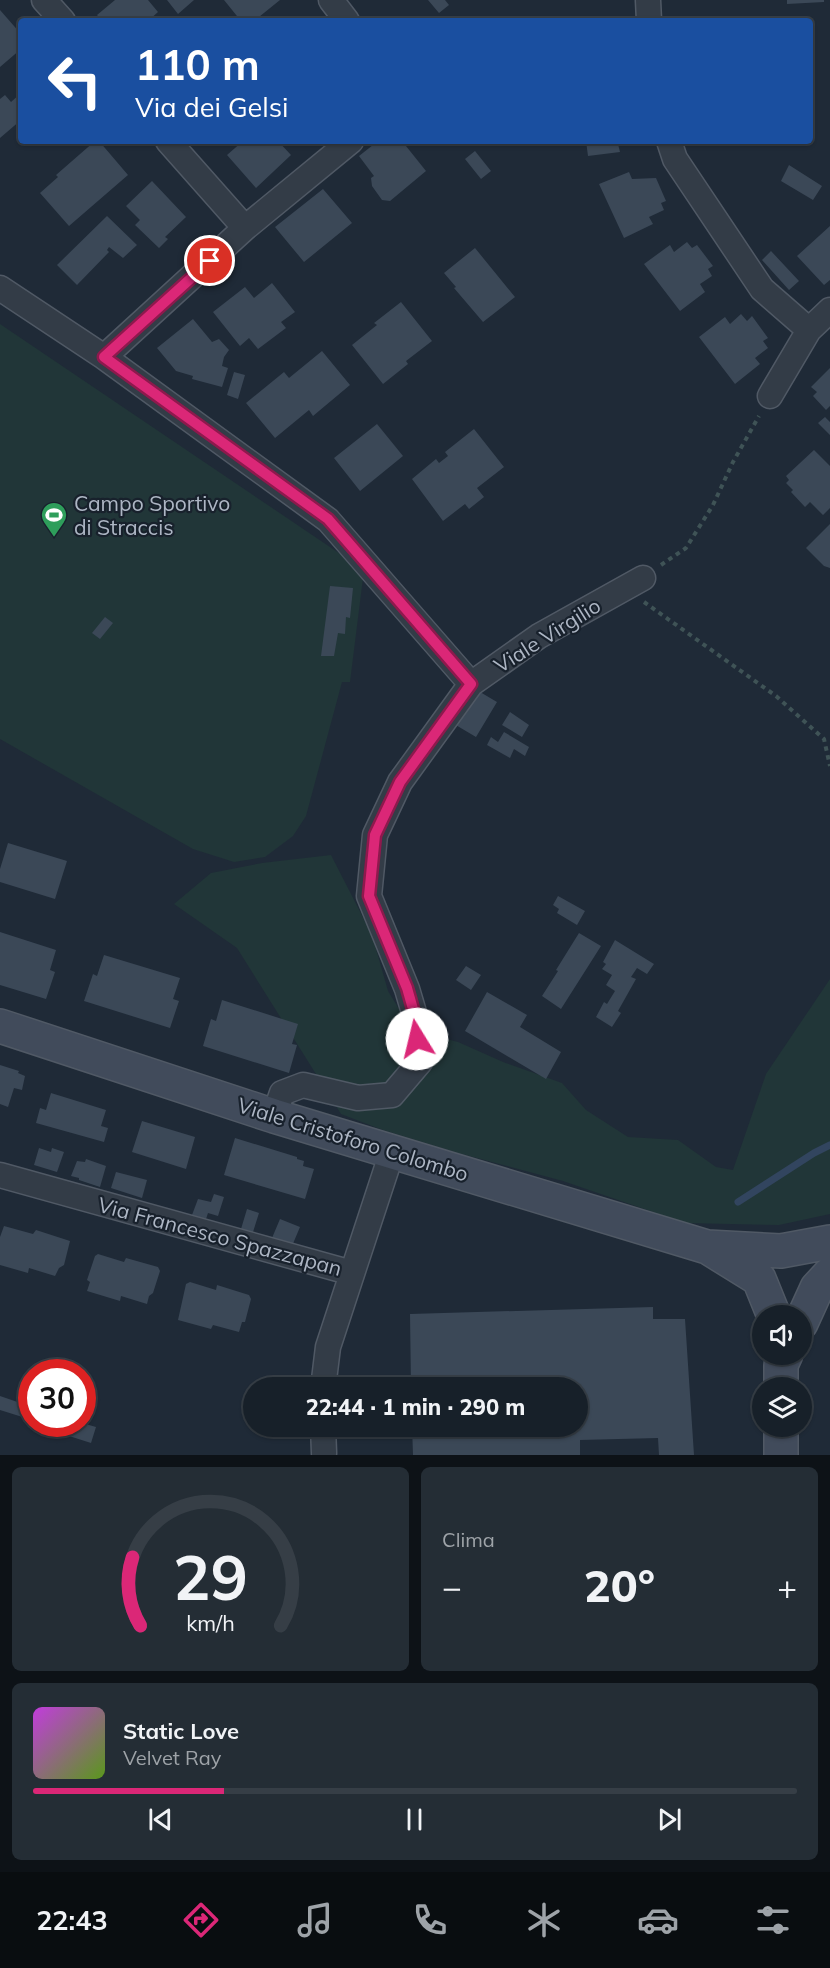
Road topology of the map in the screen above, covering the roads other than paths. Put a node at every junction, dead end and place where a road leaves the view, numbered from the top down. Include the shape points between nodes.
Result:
1 (44, 0) edge
2 (331, 0) edge
3 (648, 0) edge
4 (60, 18) edge
5 (345, 18) edge
6 (649, 18) edge
7 (171, 144) edge
8 (347, 144) edge
9 (670, 144) edge
10 (245, 228) junction
11 (0, 288) edge
12 (830, 310) edge
13 (809, 330) junction
14 (104, 357) junction
15 (770, 396) road end
16 (634, 583) road end
17 (471, 684) junction
18 (0, 1026) edge
19 (273, 1116) junction
20 (392, 1152) junction
21 (0, 1175) edge
22 (830, 1242) edge
23 (707, 1247) junction
24 (352, 1273) junction
25 (830, 1274) edge
26 (770, 1305) edge
27 (810, 1305) edge
28 (324, 1377) edge
29 (323, 1437) edge
30 (781, 1437) edge
31 (324, 1453) dead end
32 (781, 1455) edge

1 - 4 street
2 - 5 street
3 - 6 street
7 - 10 street
8 - 10 street
9 - 13 street via 675,159 762,289
10 - 14 street
11 - 14 street
12 - 13 street
13 - 15 street
14 - 17 street via 328,519
16 - 17 street, Viale Virgilio via 539,636
17 - 19 street, Viale Virgilio via 400,782 375,835 369,896 407,988 415,1016 420,1062 392,1095 358,1098 303,1084 282,1093
18 - 19 street, Viale Cristoforo Colombo
19 - 20 street, Viale Cristoforo Colombo
20 - 23 street, Viale Cristoforo Colombo
20 - 24 street, Via Francesco Spazzapan
21 - 24 street, Via Francesco Spazzapan
22 - 23 street, Viale Cristoforo Colombo via 781,1251
23 - 26 street, Viale Cristoforo Colombo via 759,1279
24 - 28 street via 328,1347
25 - 27 street
29 - 31 street
30 - 32 street

